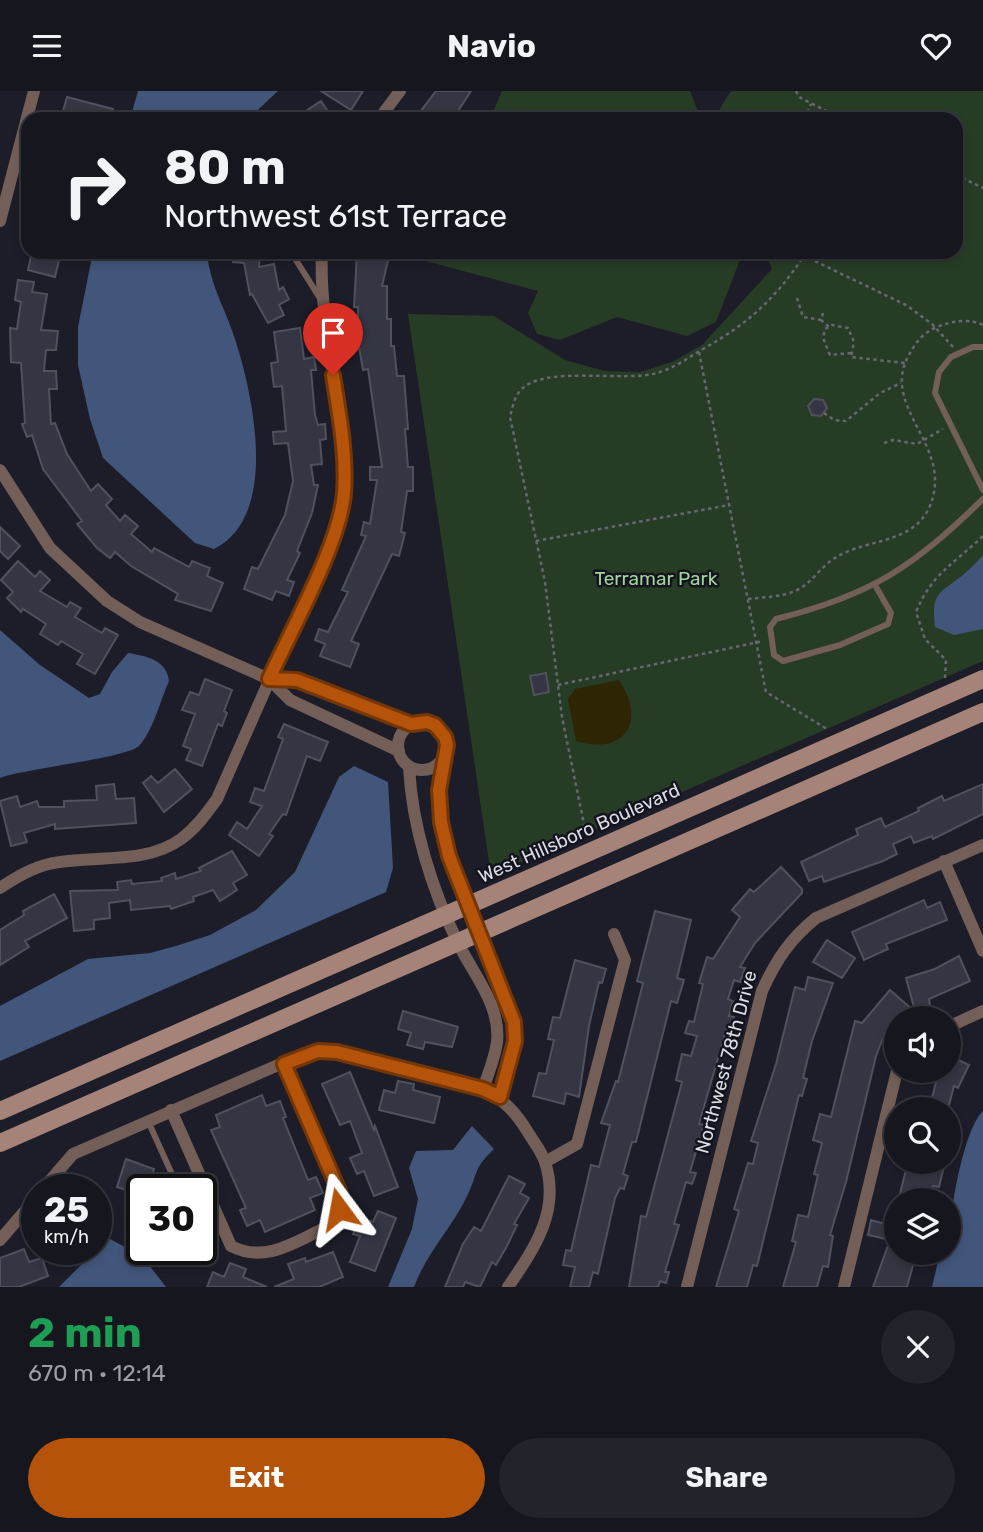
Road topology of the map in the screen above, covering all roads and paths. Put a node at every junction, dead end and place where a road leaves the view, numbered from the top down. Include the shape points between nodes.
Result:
1 (34, 91) edge
2 (400, 91) edge
3 (796, 91) edge
4 (811, 104) junction
5 (29, 112) edge
6 (384, 112) edge
7 (808, 112) edge
8 (828, 112) edge
9 (21, 141) edge
10 (963, 178) edge
11 (983, 188) edge
12 (0, 221) edge
13 (294, 259) edge
14 (322, 259) edge
15 (802, 259) edge
16 (810, 259) edge
17 (797, 298) dead end
18 (323, 304) junction
19 (823, 313) dead end
20 (821, 320) junction
21 (983, 325) edge
22 (829, 327) junction
23 (935, 328) junction
24 (983, 347) edge
25 (699, 352) junction
26 (958, 352) junction
27 (851, 353) junction
28 (905, 363) junction
29 (901, 383) junction
30 (824, 413) dead end
31 (949, 426) junction
32 (924, 439) junction
33 (884, 443) dead end
34 (0, 470) edge
35 (983, 490) edge
36 (983, 499) edge
37 (730, 505) junction
38 (983, 536) edge
39 (536, 541) junction
40 (875, 585) junction
41 (748, 599) junction
42 (772, 639) junction
43 (755, 642) junction
44 (945, 678) dead end
45 (269, 679) junction
46 (983, 679) edge
47 (558, 685) junction
48 (355, 703) junction
49 (983, 712) edge
50 (411, 724) junction
51 (345, 725) junction
52 (827, 729) dead end
53 (399, 751) junction
54 (442, 760) junction
55 (410, 767) junction
56 (586, 834) dead end
57 (983, 845) edge
58 (944, 861) junction
59 (0, 888) edge
60 (470, 904) junction
61 (447, 913) junction
62 (480, 932) junction
63 (614, 934) dead end
64 (457, 942) junction
65 (983, 951) edge
66 (983, 1011) edge
67 (961, 1021) edge
68 (284, 1064) junction
69 (894, 1083) edge
70 (483, 1089) junction
71 (500, 1097) junction
72 (0, 1111) edge
73 (171, 1111) junction
74 (148, 1121) junction
75 (0, 1143) edge
76 (545, 1162) junction
77 (56, 1174) edge
78 (172, 1174) edge
79 (199, 1174) edge
80 (217, 1214) edge
81 (21, 1216) edge
82 (0, 1240) edge
83 (508, 1287) edge
84 (687, 1287) edge
85 (844, 1287) edge

1 - 5 street
2 - 6 street
3 - 4 path
4 - 7 path
4 - 8 path
9 - 12 street
10 - 11 path
13 - 18 lane
14 - 18 street
15 - 25 path via 761,311
16 - 23 path via 906,305
17 - 20 path via 803,317
18 - 45 street via 341,429 344,495 334,534
19 - 20 path
20 - 22 path
21 - 23 path via 964,320
22 - 27 path via 848,328 854,342
22 - 27 path via 823,338 830,355
23 - 26 path
23 - 28 path via 915,344
24 - 26 lane
25 - 37 path
25 - 39 path via 658,373 548,378 520,391 510,417
26 - 31 lane via 944,364 936,383 936,400
27 - 28 path via 851,357
28 - 29 path
29 - 30 path via 880,393 846,421
29 - 32 path via 902,395
31 - 32 path
31 - 35 lane
32 - 33 path via 917,444
32 - 41 path via 936,474 928,511 917,524 894,538 831,560 797,590
34 - 45 street via 50,548 107,601 140,622
36 - 40 lane via 922,556
37 - 39 path
37 - 41 path
38 - 44 path via 934,578 916,612 925,639 946,660
39 - 47 path
40 - 42 lane via 776,619
40 - 42 lane via 891,613 888,624 840,645 783,661 774,656
41 - 43 path
42 - 43 path
43 - 47 path
43 - 52 path via 766,692
45 - 48 street via 297,680
45 - 51 street via 290,700
45 - 59 street via 217,799 179,841 153,852 48,864
46 - 60 street, West Hillsboro Boulevard
47 - 56 path
48 - 50 street
48 - 51 street
49 - 62 street
50 - 53 street via 400,736
50 - 54 street via 427,722 441,730 447,745
51 - 53 street
53 - 55 street
54 - 55 street via 430,769
54 - 60 street via 441,822 449,856
55 - 61 street via 415,824
57 - 58 street, Northwest 78th Drive
58 - 65 street
58 - 84 street, Northwest 78th Drive via 816,918 793,936 776,959 762,991
60 - 61 street, West Hillsboro Boulevard
60 - 62 street
61 - 64 street
61 - 72 street, West Hillsboro Boulevard
62 - 64 street
62 - 71 street via 514,1022 515,1041
63 - 76 street via 625,960 577,1144
64 - 70 street via 489,998 495,1022 497,1042
64 - 75 street
66 - 67 street
68 - 70 street via 318,1051 337,1052
68 - 73 street
68 - 80 street via 339,1191 333,1224 264,1255 248,1255 231,1246
69 - 85 street
70 - 71 street
71 - 76 street
73 - 74 street
73 - 79 street
74 - 77 street via 73,1154
74 - 78 lane
76 - 83 street via 548,1216 529,1258
81 - 82 street

